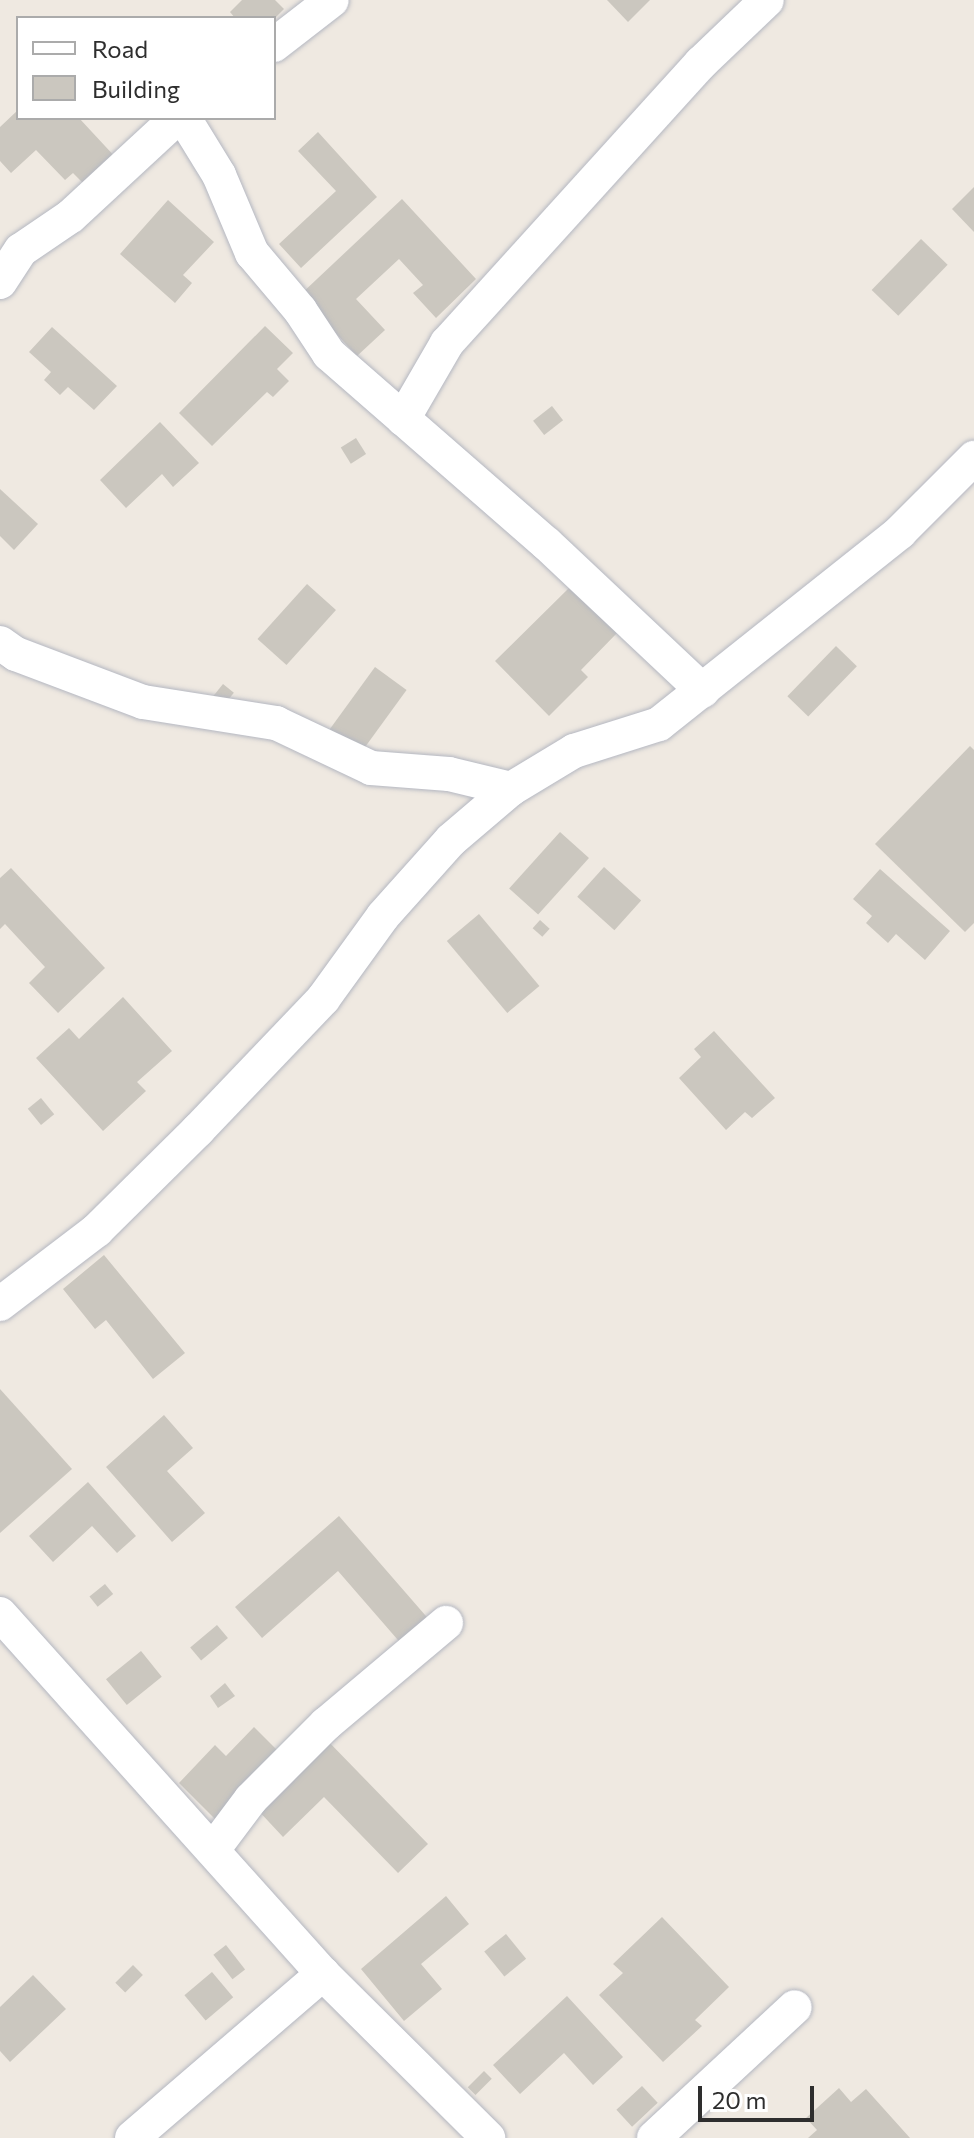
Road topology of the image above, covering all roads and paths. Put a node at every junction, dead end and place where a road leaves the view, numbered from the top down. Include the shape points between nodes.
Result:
1 (332, 0) edge
2 (767, 0) edge
3 (276, 43) edge
4 (175, 120) edge
5 (185, 120) edge
6 (0, 282) edge
7 (403, 419) junction
8 (974, 458) edge
9 (0, 643) edge
10 (703, 691) junction
11 (511, 789) junction
12 (0, 1304) edge
13 (0, 1614) edge
14 (446, 1623) dead end
15 (215, 1847) junction
16 (323, 1974) junction
17 (795, 2007) dead end
18 (132, 2138) edge
19 (488, 2138) edge
20 (654, 2138) edge

1 - 3 street
2 - 7 street via 701,63 447,343
4 - 6 street via 71,216 21,250
5 - 7 street via 219,175 252,253 329,354
7 - 10 street via 547,544
8 - 10 street via 900,532
9 - 11 street via 16,654 143,702 276,723 371,768 449,774
10 - 11 street via 659,724 574,751
11 - 12 street via 451,840 383,916 323,999 198,1130 97,1230
13 - 15 street
14 - 15 street via 326,1724 251,1799
15 - 16 street
16 - 18 street
16 - 19 street
17 - 20 street

